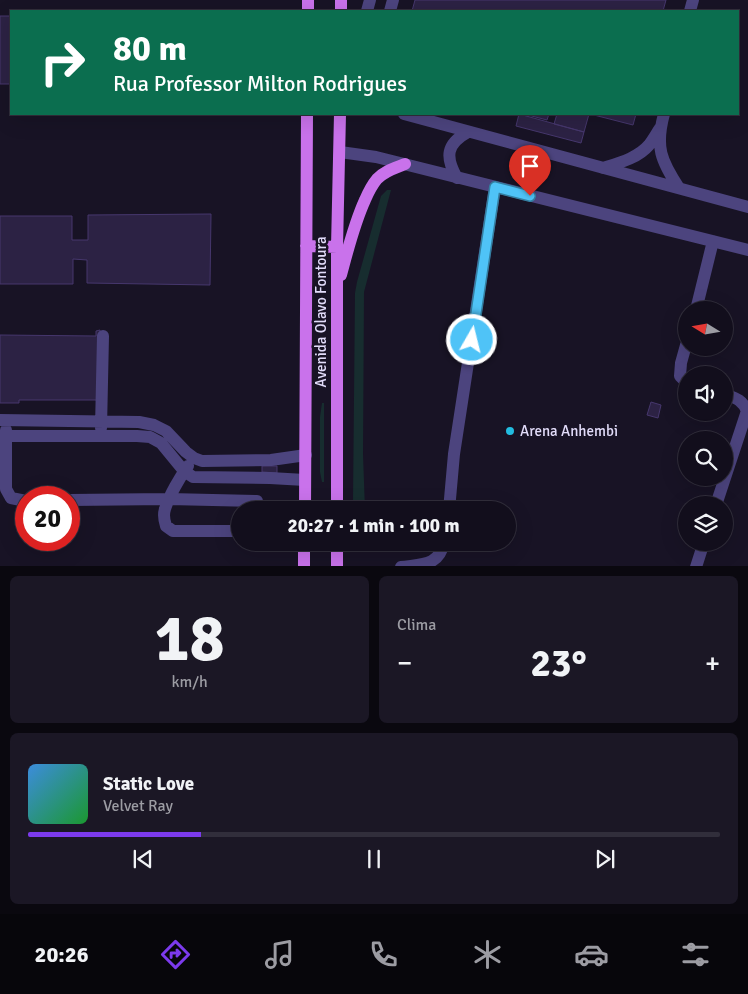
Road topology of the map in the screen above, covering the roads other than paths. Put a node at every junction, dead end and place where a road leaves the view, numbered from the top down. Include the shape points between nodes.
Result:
1 (307, 115) edge
2 (340, 115) edge
3 (664, 115) edge
4 (417, 116) edge
5 (660, 128) junction
6 (468, 132) junction
7 (340, 152) junction
8 (405, 164) junction
9 (603, 168) junction
10 (457, 178) junction
11 (495, 187) junction
12 (679, 188) junction
13 (748, 207) edge
14 (713, 241) junction
15 (306, 246) junction
16 (337, 246) junction
17 (748, 250) edge
18 (336, 294) junction
19 (698, 301) edge
20 (103, 336) dead end
21 (733, 397) edge
22 (3, 420) edge
23 (56, 421) junction
24 (102, 421) junction
25 (3, 436) edge
26 (56, 436) junction
27 (101, 436) junction
28 (306, 455) junction
29 (194, 458) junction
30 (3, 467) edge
31 (184, 471) junction
32 (305, 480) junction
33 (719, 496) edge
34 (15, 499) edge
35 (169, 499) junction
36 (80, 500) edge
37 (257, 501) dead end
38 (305, 501) edge
39 (337, 501) edge
40 (449, 501) edge
41 (231, 531) edge
42 (304, 551) edge
43 (337, 551) edge
44 (442, 551) edge
45 (701, 551) edge
46 (304, 566) edge
47 (337, 566) edge
48 (401, 566) edge
49 (696, 566) edge

1 - 15 main road, Avenida Olavo Fontoura
2 - 7 main road, Avenida Olavo Fontoura
3 - 5 street
4 - 6 street
5 - 9 street via 640,154
5 - 12 street via 663,161
6 - 9 street
6 - 10 street via 455,141 450,153
7 - 8 street
7 - 16 main road, Avenida Olavo Fontoura
8 - 10 street
8 - 18 main road via 386,172 369,191 352,234
9 - 12 street
10 - 11 street
11 - 14 street
11 - 40 street
12 - 13 street
14 - 17 street
14 - 19 street
15 - 16 main road
15 - 28 main road, Avenida Olavo Fontoura
16 - 18 main road, Avenida Olavo Fontoura
18 - 39 main road, Avenida Olavo Fontoura
20 - 24 street
21 - 33 street via 744,404 747,411
22 - 23 street
22 - 25 street
23 - 24 street
23 - 26 street
24 - 27 street
24 - 29 street via 154,425 166,431
25 - 26 street
25 - 30 street
26 - 27 street
27 - 31 street via 150,437 161,443
28 - 29 street via 271,460 202,461
28 - 32 main road, Avenida Olavo Fontoura
29 - 31 street
30 - 34 street via 6,489
31 - 32 street via 193,477
31 - 35 street
32 - 38 main road, Avenida Olavo Fontoura
35 - 36 street
35 - 37 street
35 - 41 street via 164,518 166,526 173,531
42 - 46 main road
43 - 47 main road
44 - 48 street via 432,561
45 - 49 street

